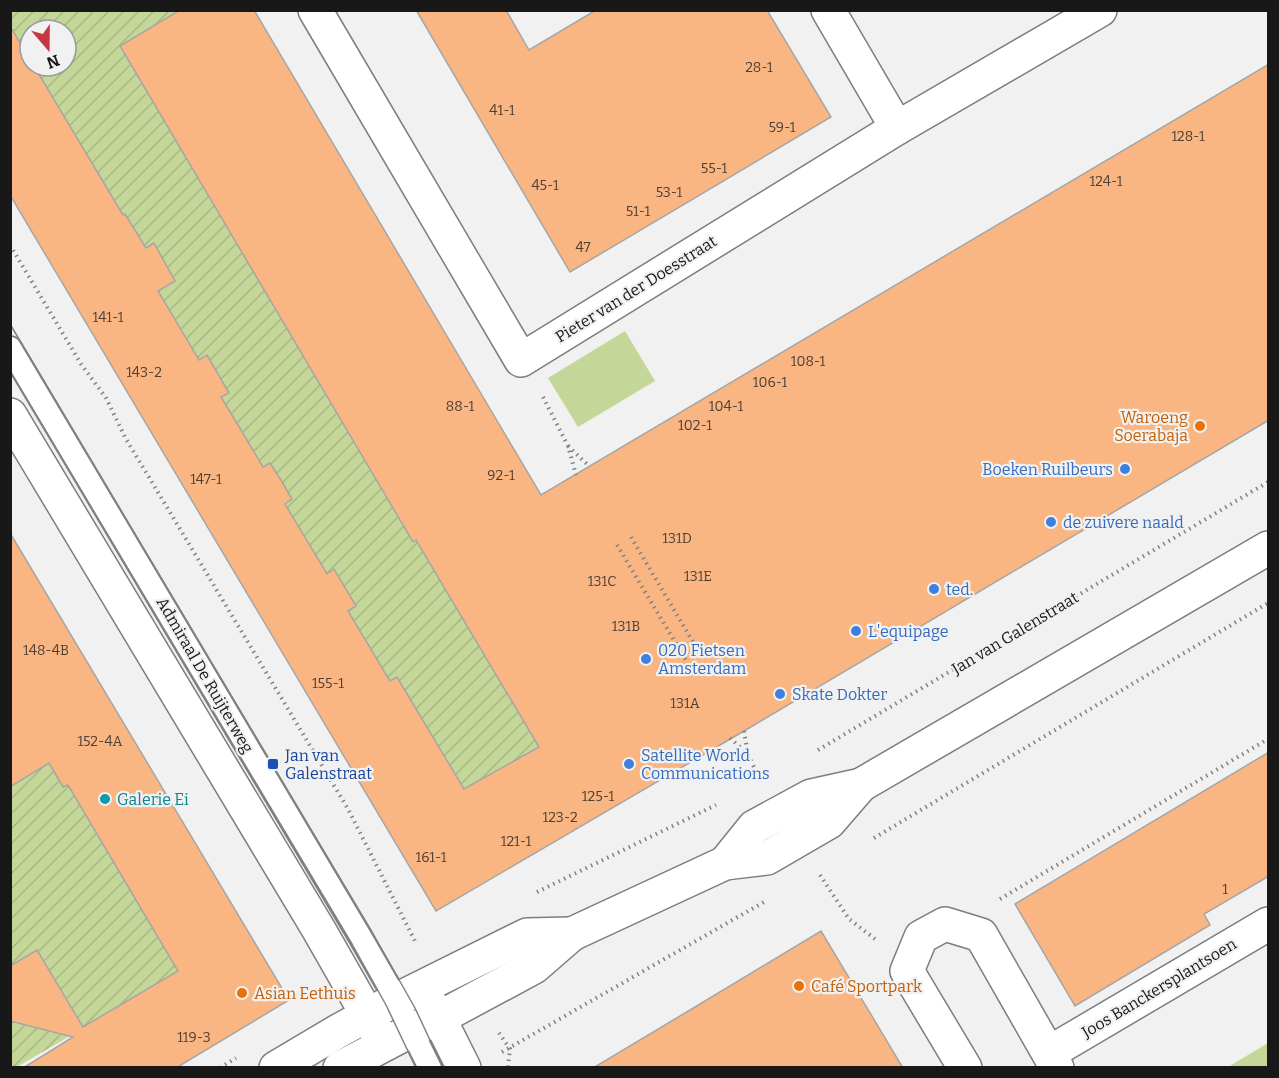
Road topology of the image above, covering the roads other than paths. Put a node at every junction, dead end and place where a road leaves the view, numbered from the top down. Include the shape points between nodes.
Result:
1 (315, 10) edge
2 (828, 10) edge
3 (1100, 10) edge
4 (897, 128) junction
5 (10, 348) edge
6 (10, 415) edge
7 (1269, 548) edge
8 (1269, 924) edge
9 (572, 934) junction
10 (408, 993) junction
11 (368, 1015) junction
12 (412, 1031) junction
13 (1053, 1060) edge
14 (276, 1068) edge
15 (340, 1068) edge
16 (430, 1068) edge
17 (464, 1068) edge
18 (965, 1068) edge

1 - 4 street, Pieter van der Doesstraat via 521,360
2 - 4 street
3 - 4 street, Pieter van der Doesstraat
5 - 10 lane, Admiraal De Ruijterweg via 380,971
6 - 11 street, Admiraal De Ruijterweg
7 - 9 street via 861,785 811,796 754,827 725,863
8 - 13 street, Joos Banckersplantsoen
9 - 10 street via 527,935
9 - 12 street via 534,968
10 - 11 street
10 - 12 street, Admiraal De Ruijterweg
11 - 12 street, Admiraal De Ruijterweg
11 - 14 street
12 - 15 street
12 - 16 lane, Admiraal De Ruijterweg
12 - 17 street, Admiraal De Ruijterweg
13 - 18 street via 981,935 945,924 921,937 907,971

